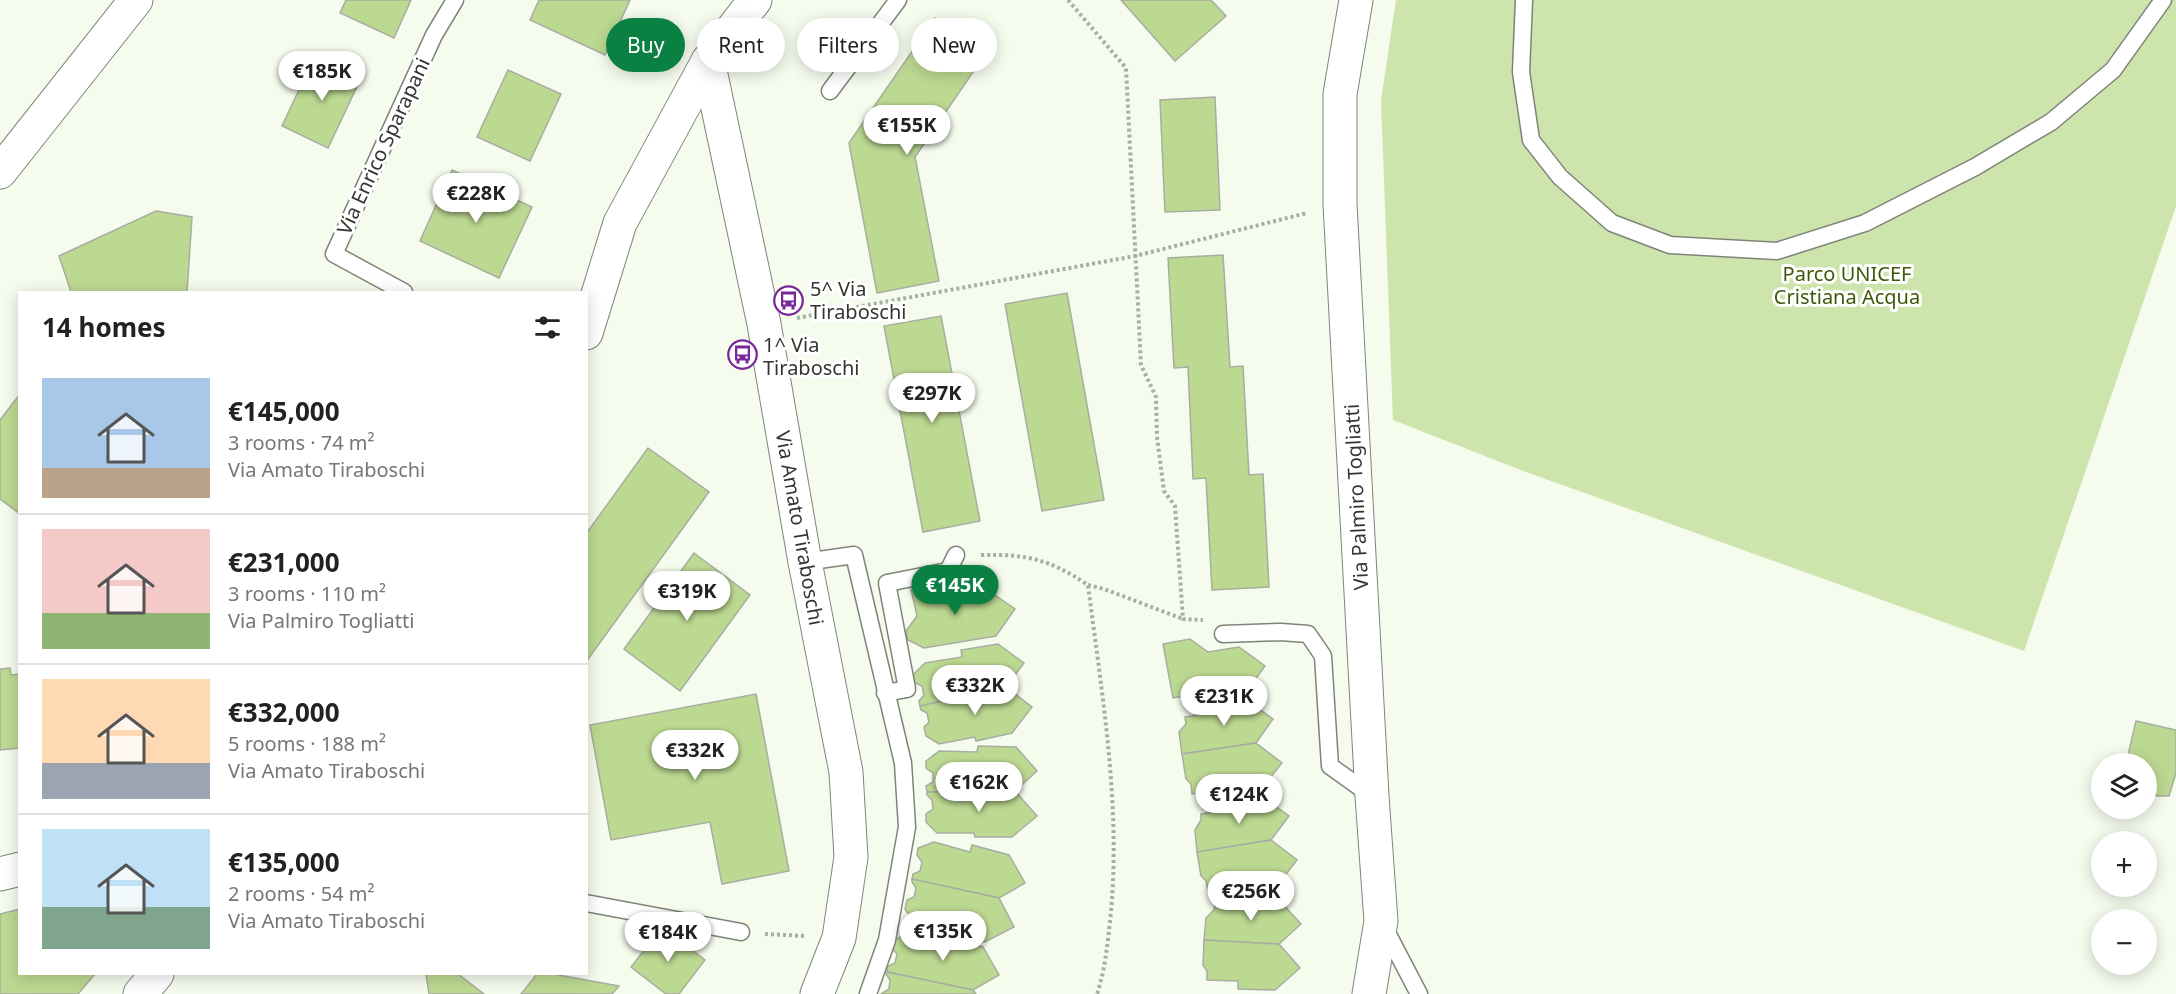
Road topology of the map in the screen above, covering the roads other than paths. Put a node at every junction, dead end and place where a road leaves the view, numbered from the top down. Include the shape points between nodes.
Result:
1 (136, 0) edge
2 (455, 0) edge
3 (755, 0) edge
4 (898, 0) edge
5 (1356, 0) edge
6 (1524, 0) edge
7 (2163, 0) edge
8 (741, 18) edge
9 (702, 72) edge
10 (710, 72) edge
11 (830, 91) dead end
12 (0, 172) edge
13 (402, 291) edge
14 (588, 327) edge
15 (956, 555) road end
16 (806, 562) junction
17 (1223, 634) road end
18 (885, 693) junction
19 (1372, 796) junction
20 (18, 870) edge
21 (0, 874) edge
22 (588, 903) edge
23 (1381, 921) junction
24 (741, 932) road end
25 (156, 975) edge
26 (140, 994) edge
27 (817, 994) edge
28 (868, 994) edge
29 (1369, 994) edge
30 (1419, 994) edge

1 - 12 street
2 - 13 lane, Via Enrico Sparapani via 434,35 334,254
3 - 8 street
4 - 11 lane
5 - 19 street, Via Palmiro Togliatti via 1340,94 1340,204
6 - 7 lane via 1521,72 1531,140 1560,177 1612,223 1670,245 1777,251 1865,223 1975,167 2051,122 2113,70
9 - 14 street via 620,223
10 - 16 street, Via Amato Tiraboschi via 764,324
15 - 18 lane via 948,571 887,584 907,689
16 - 18 lane via 855,555
16 - 27 street, Via Amato Tiraboschi via 846,772 851,857 839,938
17 - 19 lane via 1308,634 1323,656 1330,766
18 - 28 lane via 903,764 907,826 887,940
19 - 23 street, Via Palmiro Togliatti
20 - 21 street
22 - 24 lane
23 - 29 street, Via Palmiro Togliatti
23 - 30 lane
25 - 26 street

